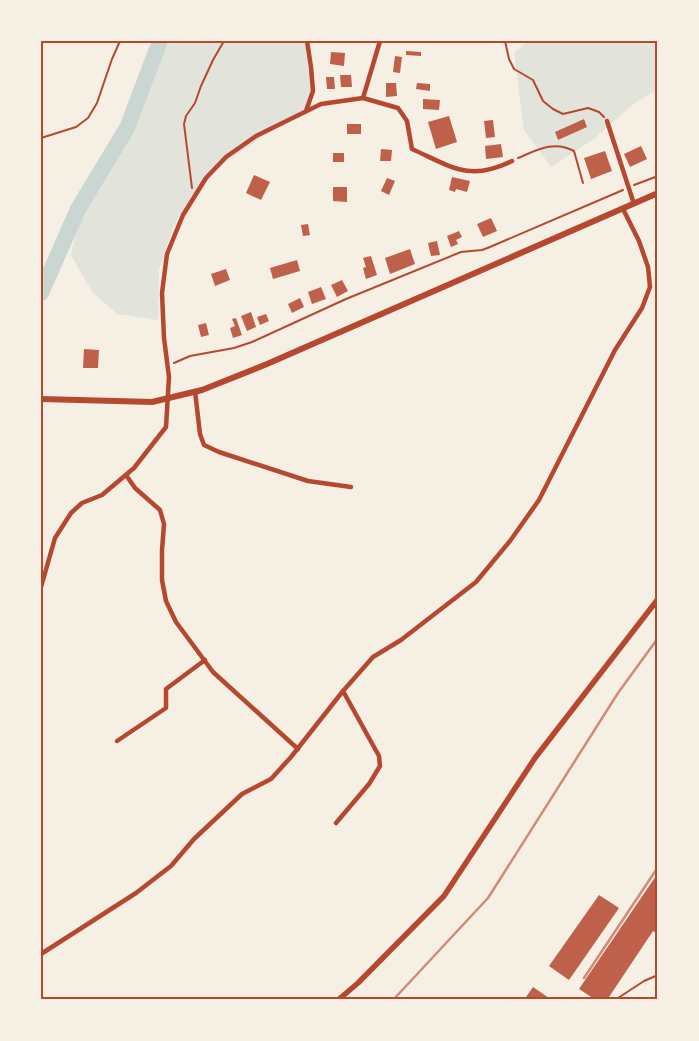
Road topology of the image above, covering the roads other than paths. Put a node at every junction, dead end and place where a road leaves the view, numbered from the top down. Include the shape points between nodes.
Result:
1 (307, 41) edge
2 (380, 41) edge
3 (363, 98) junction
4 (306, 111) junction
5 (607, 121) road end
6 (512, 161) road end
7 (658, 193) edge
8 (634, 204) junction
9 (623, 210) junction
10 (195, 391) junction
11 (169, 398) junction
12 (45, 399) edge
13 (126, 475) junction
14 (351, 487) dead end
15 (41, 587) edge
16 (658, 599) edge
17 (205, 660) junction
18 (343, 691) junction
19 (117, 741) dead end
20 (298, 750) junction
21 (336, 823) dead end
22 (41, 954) edge
23 (658, 975) edge
24 (622, 995) junction
25 (338, 1000) edge
26 (616, 1000) edge
27 (621, 1000) edge

1 - 4 street via 313,91
2 - 3 street
3 - 4 street via 320,104
3 - 6 street via 398,108 406,122 412,149 447,165 477,172 495,169
4 - 11 street via 256,136 226,157 206,178 183,215 167,254 162,293
5 - 8 street
7 - 8 main road
8 - 9 main road
9 - 10 main road via 267,364
9 - 18 street via 639,241 648,267 650,287 642,308 615,350 539,500 476,582 401,640 373,657
10 - 11 main road
10 - 14 street via 204,445 308,481
11 - 12 main road via 152,402
11 - 13 street via 166,427
13 - 15 street via 102,495 82,503 71,513 55,538
13 - 17 street via 135,488 160,510 164,524 162,580 166,601 176,622
16 - 25 main road via 535,758 444,896
17 - 19 street via 166,690 166,708
17 - 20 street via 213,672
18 - 20 street
18 - 21 street via 379,756 380,766
20 - 22 street via 272,779 242,794 223,810 171,866 136,893
23 - 24 lane
24 - 26 lane
24 - 27 lane

